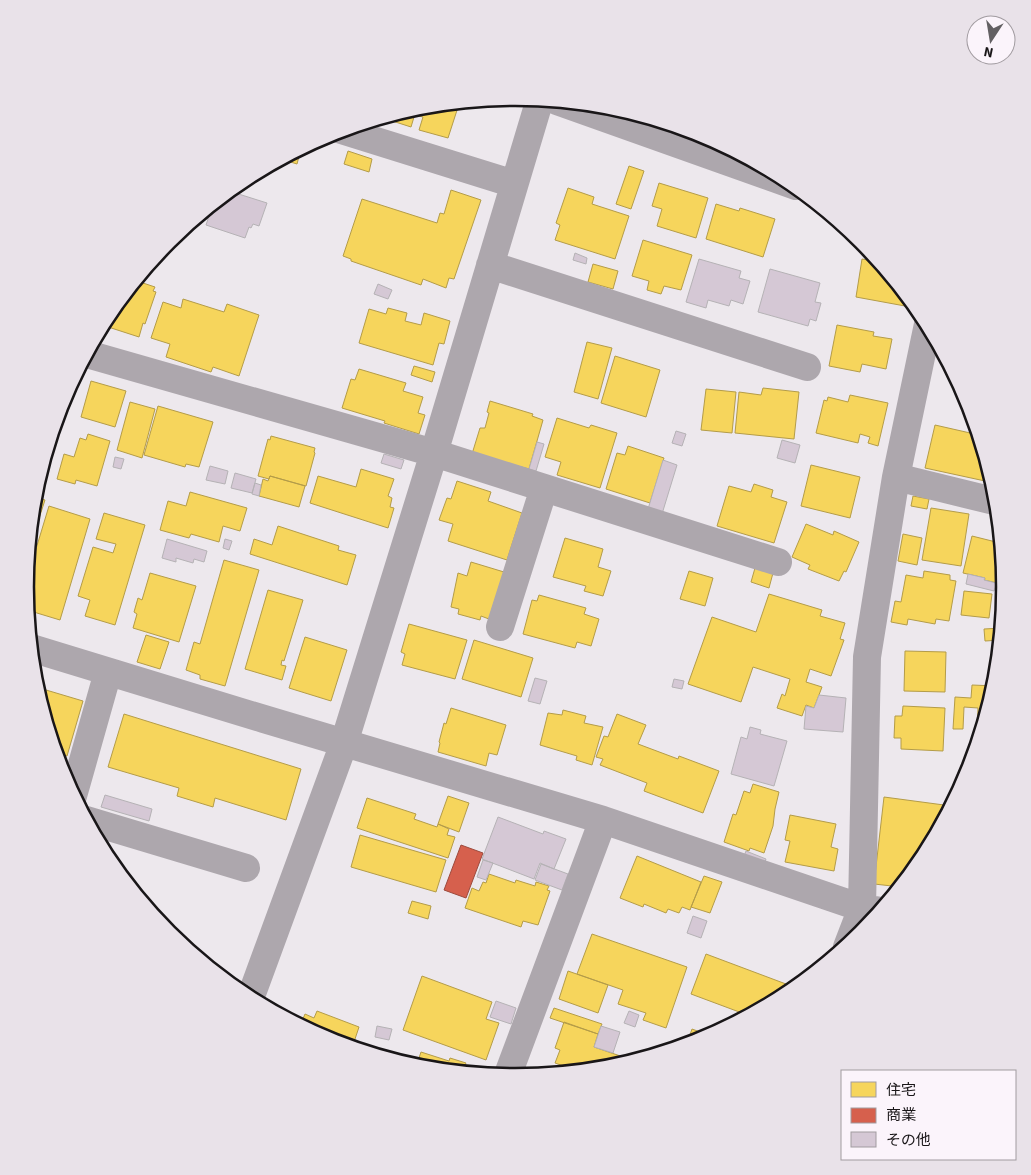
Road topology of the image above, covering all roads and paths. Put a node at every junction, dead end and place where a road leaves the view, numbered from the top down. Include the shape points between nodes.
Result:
1 (538, 107) edge
2 (586, 111) edge
3 (353, 134) edge
4 (762, 174) edge
5 (514, 184) junction
6 (490, 265) junction
7 (930, 342) edge
8 (93, 356) edge
9 (807, 367) dead end
10 (434, 453) junction
11 (896, 477) junction
12 (544, 488) junction
13 (989, 500) edge
14 (778, 562) dead end
15 (500, 627) dead end
16 (38, 650) edge
17 (108, 672) junction
18 (344, 743) junction
19 (76, 785) edge
20 (603, 820) junction
21 (95, 823) edge
22 (246, 868) dead end
23 (872, 910) edge
24 (253, 991) edge
25 (510, 1069) edge

1 - 5 street
2 - 4 street
3 - 5 street
5 - 6 street
6 - 9 street
6 - 10 street
7 - 11 street
8 - 10 street
10 - 12 street
10 - 18 street
11 - 13 street
11 - 23 street via 867,657
12 - 14 street
12 - 15 street
16 - 17 street
17 - 18 street
17 - 19 street
18 - 20 street
18 - 24 street
20 - 23 street
20 - 25 street
21 - 22 street

